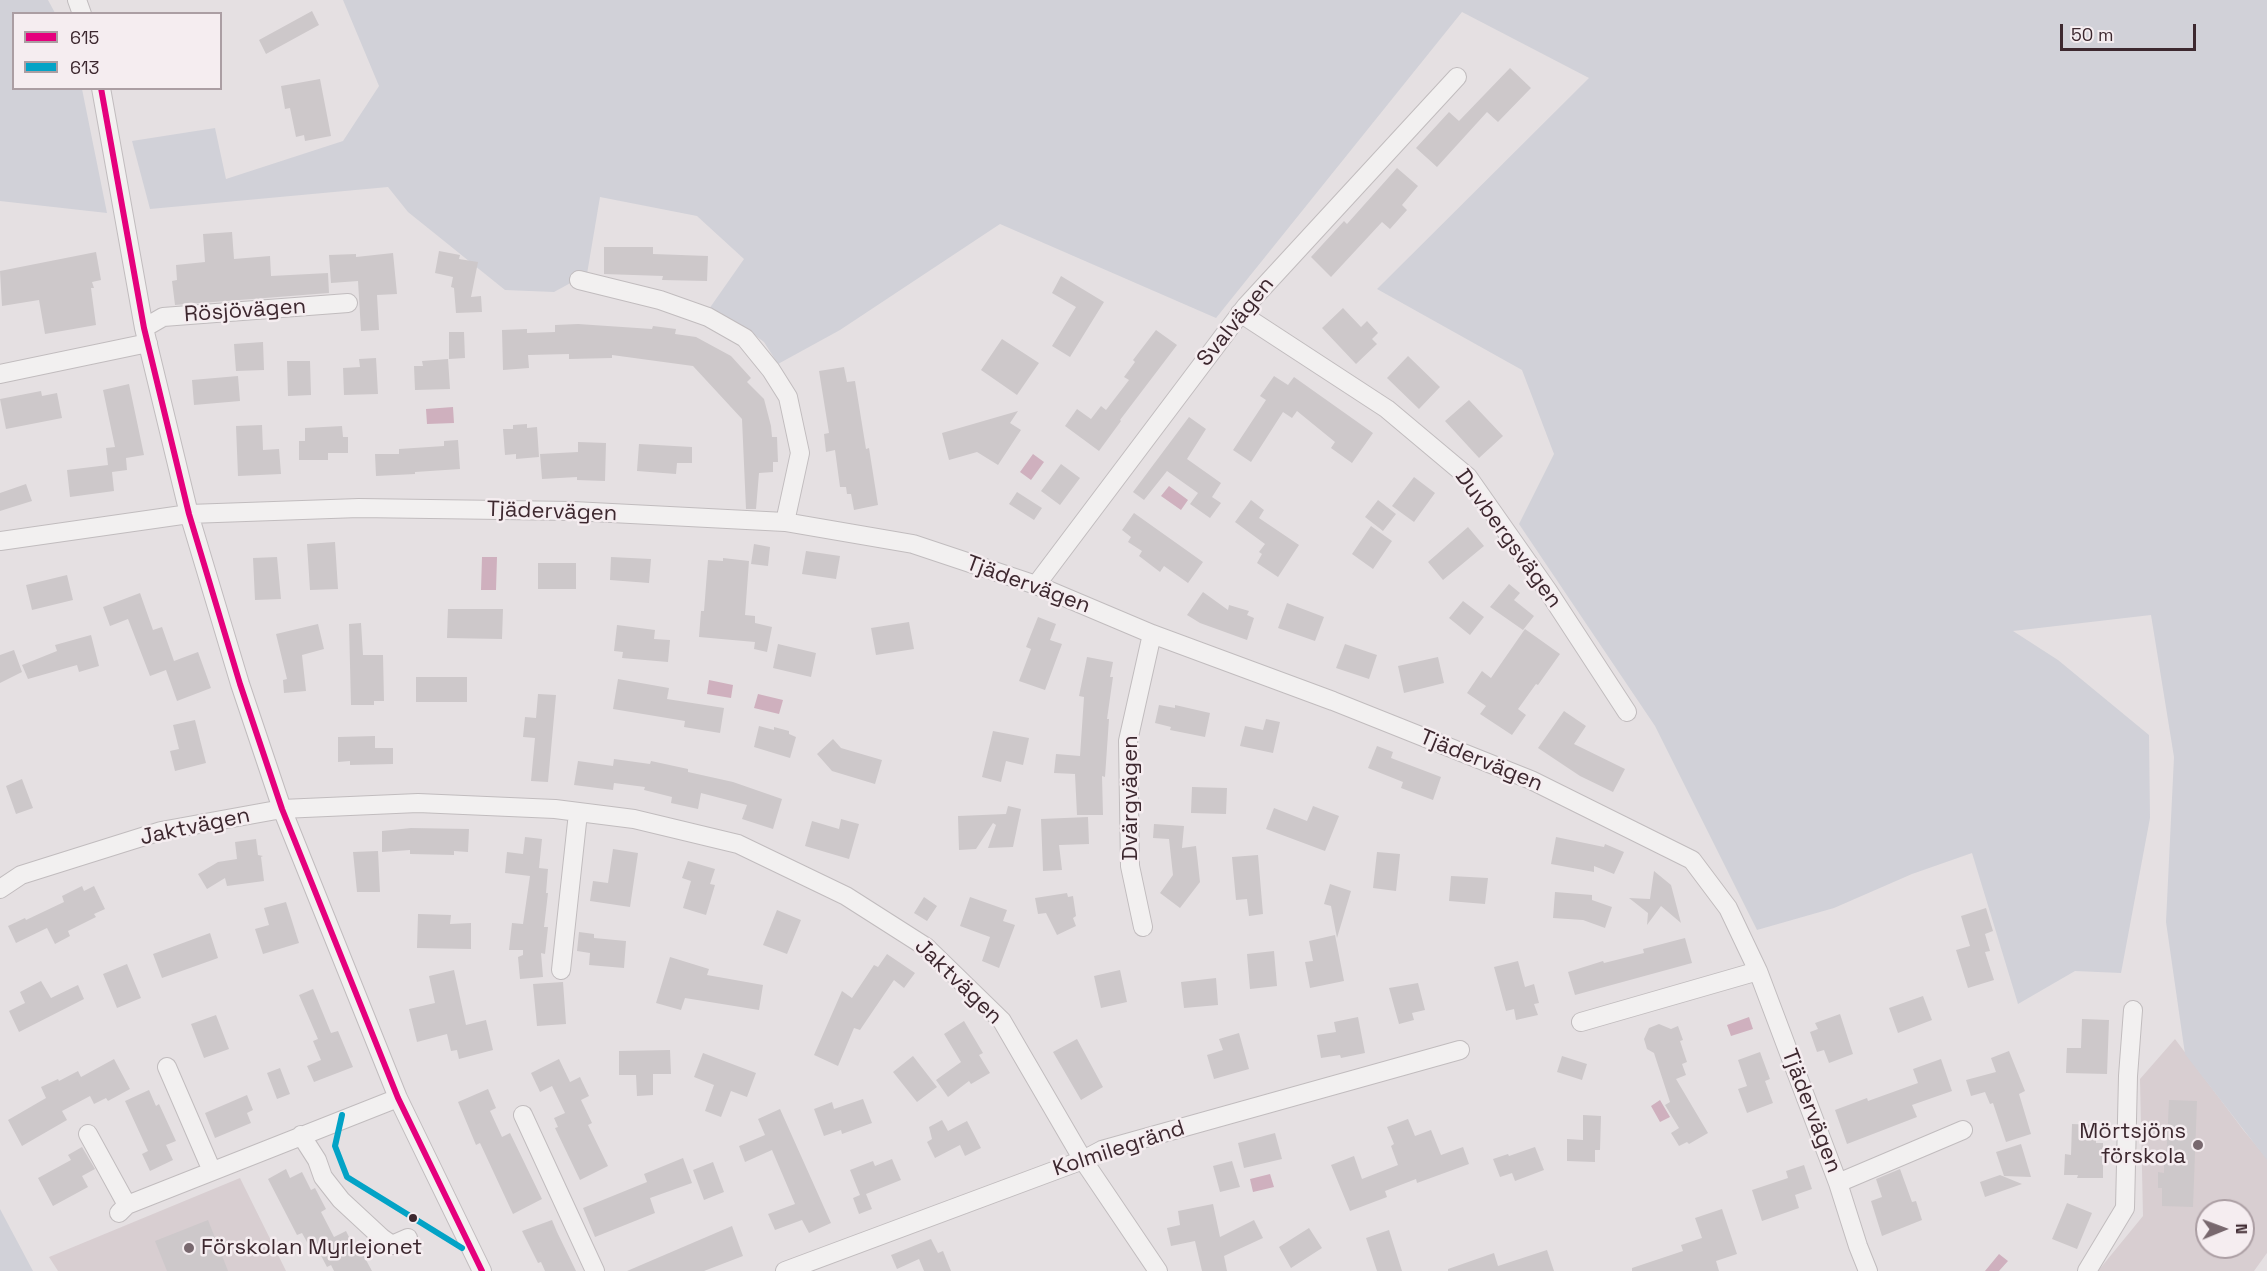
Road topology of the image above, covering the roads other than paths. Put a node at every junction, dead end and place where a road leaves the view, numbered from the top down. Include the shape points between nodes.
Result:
1 (1458, 77) dead end
2 (101, 90) edge
3 (579, 280) dead end
4 (348, 303) dead end
5 (1240, 313) junction
6 (146, 335) junction
7 (0, 374) edge
8 (189, 514) junction
9 (785, 522) junction
10 (0, 541) edge
11 (1036, 585) junction
12 (1152, 634) junction
13 (1627, 712) dead end
14 (282, 809) junction
15 (578, 813) junction
16 (0, 889) edge
17 (1143, 927) dead end
18 (561, 970) dead end
19 (1758, 971) junction
20 (2133, 1010) dead end
21 (1581, 1022) dead end
22 (1460, 1050) dead end
23 (167, 1067) dead end
24 (398, 1098) junction
25 (523, 1115) dead end
26 (1964, 1130) dead end
27 (88, 1134) dead end
28 (301, 1135) junction
29 (1083, 1160) junction
30 (212, 1171) junction
31 (1838, 1183) junction
32 (408, 1238) dead end
33 (482, 1271) edge
34 (595, 1271) edge
35 (785, 1271) edge
36 (1158, 1271) edge
37 (1868, 1271) edge
38 (2087, 1271) edge

1 - 5 street, Svalvägen
2 - 6 street
3 - 9 street via 660,300 708,317 745,339 788,398 800,453
4 - 6 street, Rösjövägen via 163,318
5 - 11 street, Svalvägen
5 - 13 street, Duvbergsvägen via 1388,409 1468,477
6 - 7 street, Rösjövägen
6 - 8 street
8 - 9 street, Tjädervägen via 383,509 573,511
8 - 10 street, Tjädervägen
8 - 14 street
9 - 11 street, Tjädervägen via 913,544
11 - 12 street, Tjädervägen
12 - 17 street, Dvärgvägen via 1128,741 1130,866
12 - 19 street, Tjädervägen via 1531,780 1692,860 1728,908
14 - 15 street, Jaktvägen via 418,802
14 - 16 street, Jaktvägen via 161,831 21,875
14 - 24 street
15 - 18 street
15 - 29 street, Jaktvägen via 633,819 738,844 846,896 926,947 1002,1021
19 - 21 street
19 - 31 street, Tjädervägen
20 - 38 street via 2125,1208
22 - 29 street, Kolmilegränd via 1102,1150
23 - 30 street
24 - 28 street
24 - 33 street
25 - 34 street
26 - 31 street, Tjädervägen
27 - 30 street via 123,1209
28 - 30 street
28 - 32 street via 323,1178 341,1200 392,1245
29 - 35 street, Kolmilegränd
29 - 36 street, Jaktvägen
31 - 37 street, Tjädervägen

